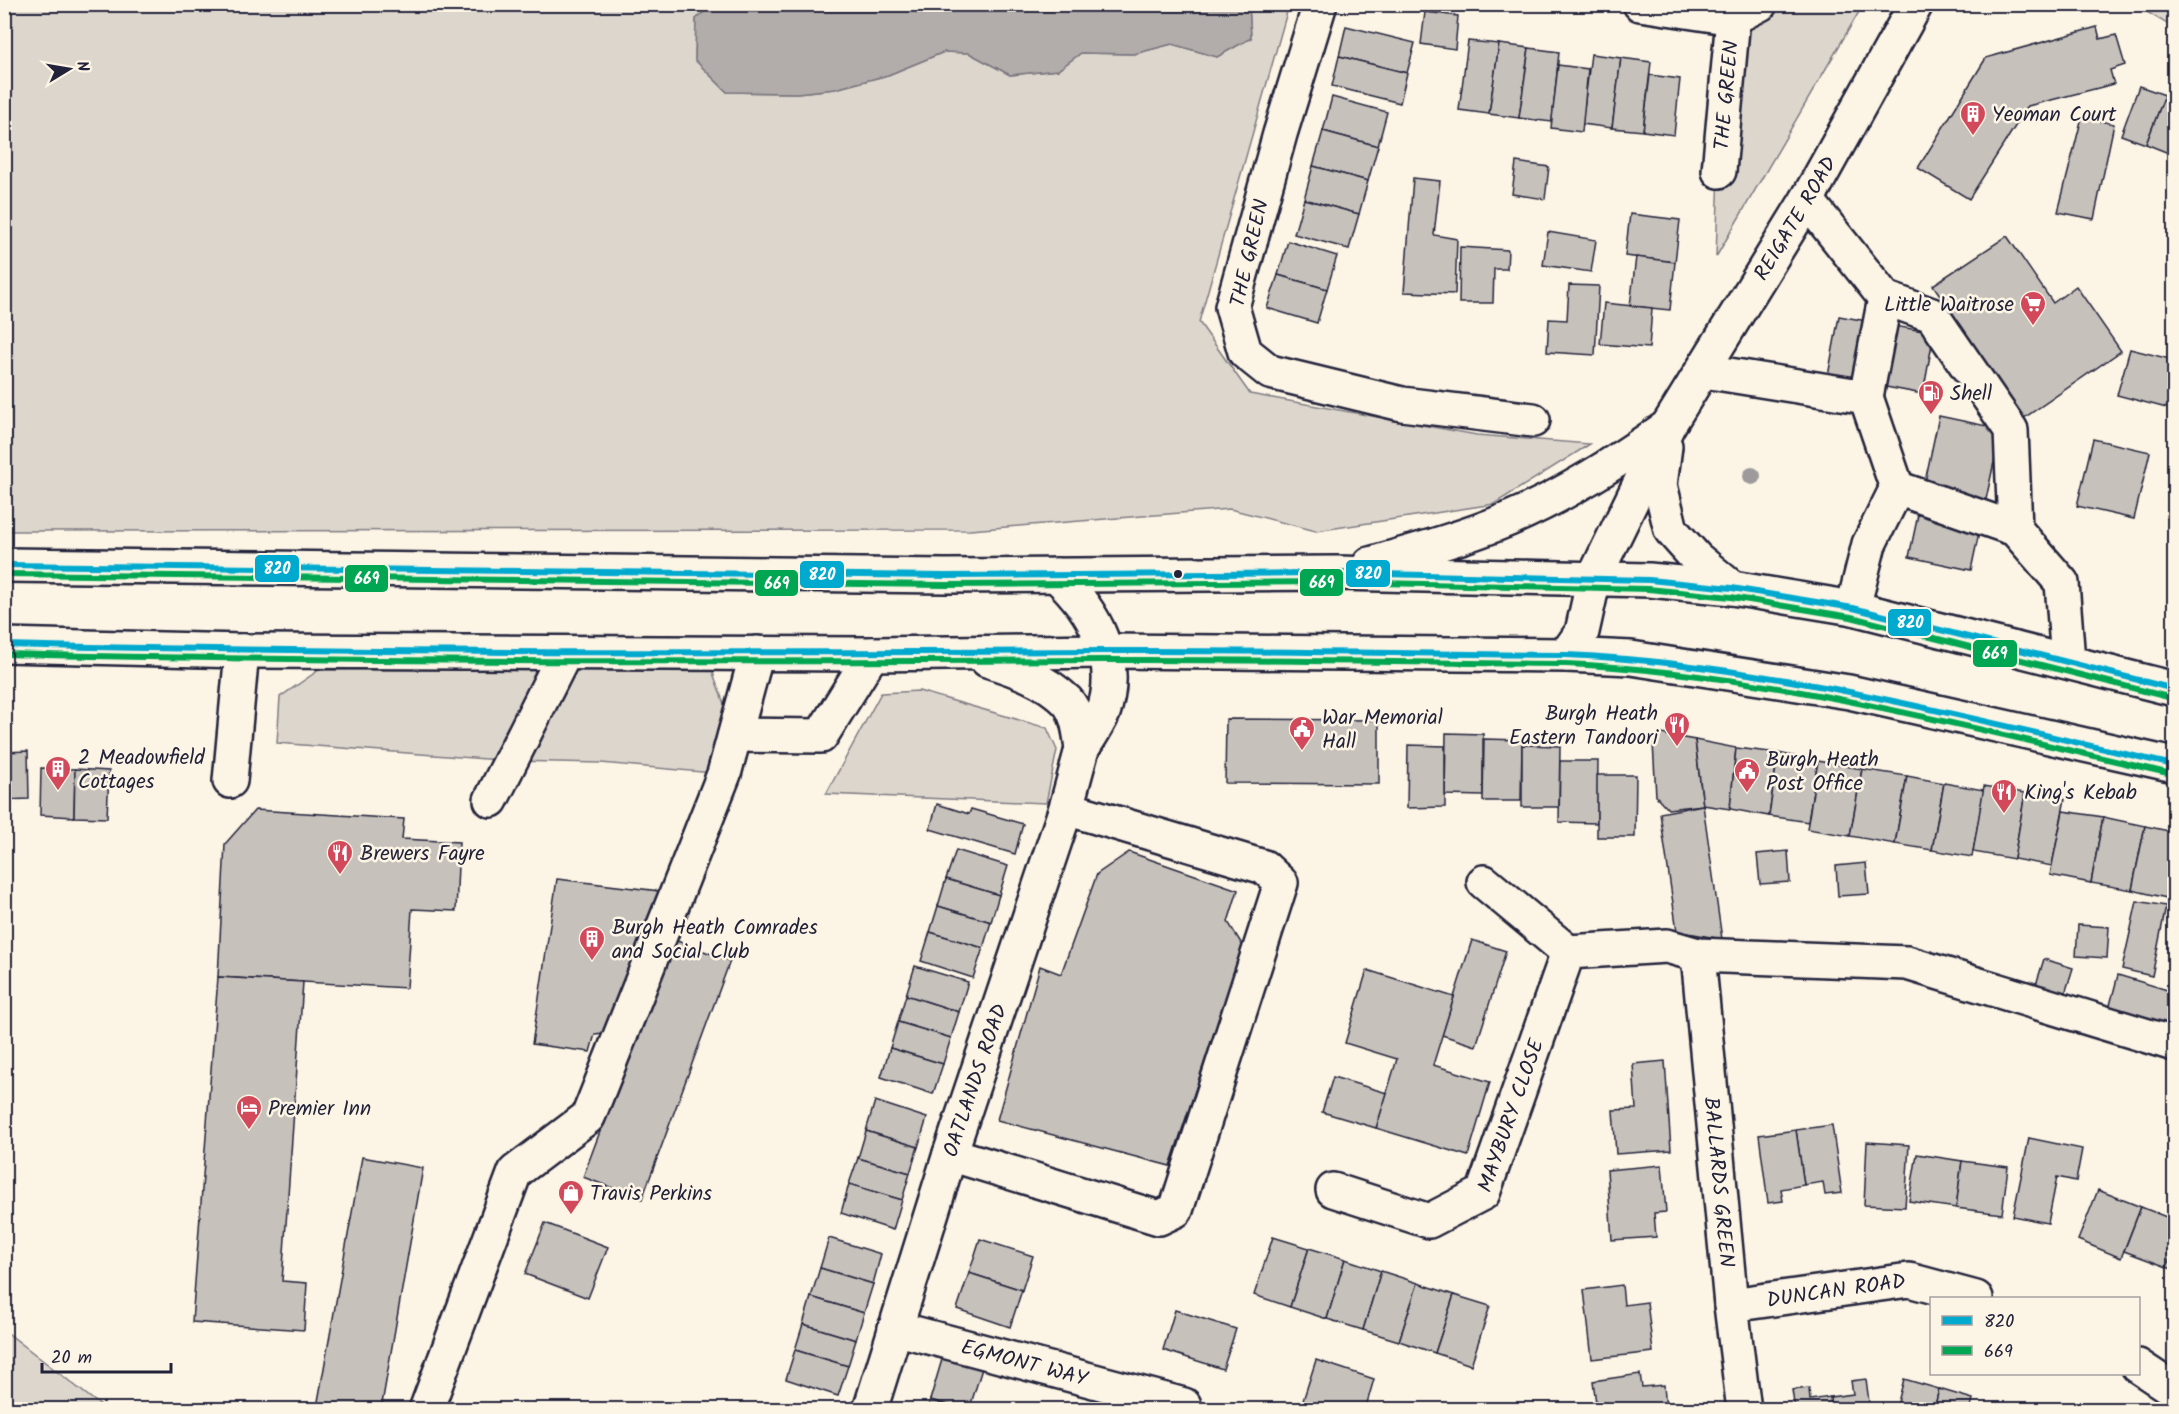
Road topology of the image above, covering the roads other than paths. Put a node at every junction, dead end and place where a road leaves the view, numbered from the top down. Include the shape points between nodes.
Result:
1 (1320, 4) edge
2 (1640, 4) edge
3 (1916, 4) edge
4 (1746, 11) edge
5 (1719, 171) dead end
6 (1807, 200) junction
7 (1885, 298) junction
8 (1704, 371) junction
9 (1866, 398) junction
10 (1533, 420) dead end
11 (1668, 426) junction
12 (1897, 488) junction
13 (2015, 529) junction
14 (4, 565) edge
15 (1337, 573) junction
16 (1056, 575) junction
17 (1594, 578) junction
18 (1732, 588) junction
19 (1853, 608) junction
20 (4, 645) edge
21 (242, 651) junction
22 (1106, 651) junction
23 (565, 653) junction
24 (757, 654) junction
25 (872, 654) junction
26 (964, 654) junction
27 (1566, 655) junction
28 (1631, 658) junction
29 (2068, 661) junction
30 (2175, 689) edge
31 (735, 735) junction
32 (1082, 750) junction
33 (2175, 765) edge
34 (230, 781) dead end
35 (491, 800) dead end
36 (1066, 808) junction
37 (1484, 882) dead end
38 (1568, 952) junction
39 (1698, 955) junction
40 (2175, 1044) edge
41 (950, 1154) junction
42 (1333, 1190) dead end
43 (1969, 1297) edge
44 (1731, 1305) junction
45 (895, 1328) junction
46 (2140, 1367) edge
47 (2175, 1390) edge
48 (426, 1410) edge
49 (870, 1410) edge
50 (1182, 1410) edge
51 (1744, 1410) edge

1 - 10 main road, THE GREEN via 1232,307 1245,352 1270,372 1401,404
2 - 4 main road, THE GREEN
3 - 6 main road, REIGATE ROAD
4 - 5 main road, THE GREEN
6 - 7 main road
6 - 8 main road, REIGATE ROAD
7 - 9 main road
7 - 13 main road via 1932,315 2011,430
8 - 9 main road
8 - 11 main road, REIGATE ROAD
9 - 12 main road
11 - 15 main road via 1602,472 1518,515 1430,547
11 - 17 main road
11 - 18 main road via 1660,485 1671,530 1696,558
12 - 13 main road
12 - 19 main road via 1869,544
13 - 29 main road via 2062,582
14 - 16 main road
15 - 16 main road
15 - 17 main road
16 - 22 main road via 1077,594 1095,619
17 - 18 main road
17 - 27 main road via 1582,632
17 - 28 main road via 1594,604 1603,624 1613,642
18 - 19 main road
19 - 29 main road
20 - 21 main road
21 - 23 main road
21 - 34 main road
22 - 26 main road
22 - 27 main road
22 - 32 main road via 1108,688 1103,713
23 - 24 main road
23 - 35 main road
24 - 25 main road
24 - 31 main road
25 - 26 main road
25 - 31 main road via 821,736
26 - 32 main road via 1022,671 1068,701 1079,724
27 - 28 main road
28 - 33 main road via 1848,692
29 - 30 main road
31 - 48 main road via 724,774 588,1117 515,1172
32 - 36 main road, OATLANDS ROAD
36 - 41 main road, OATLANDS ROAD
36 - 41 main road via 1264,867 1281,883 1176,1209 1159,1218
37 - 38 main road
38 - 39 main road via 1666,946
38 - 42 main road, MAYBURY CLOSE via 1483,1193 1429,1221
39 - 40 main road via 1907,963
39 - 44 main road, BALLARDS GREEN
41 - 45 main road, OATLANDS ROAD
43 - 44 main road, DUNCAN ROAD via 1910,1280
44 - 51 main road, BALLARDS GREEN
45 - 49 main road, OATLANDS ROAD
45 - 50 main road, EGMONT WAY via 1184,1405
46 - 47 main road

